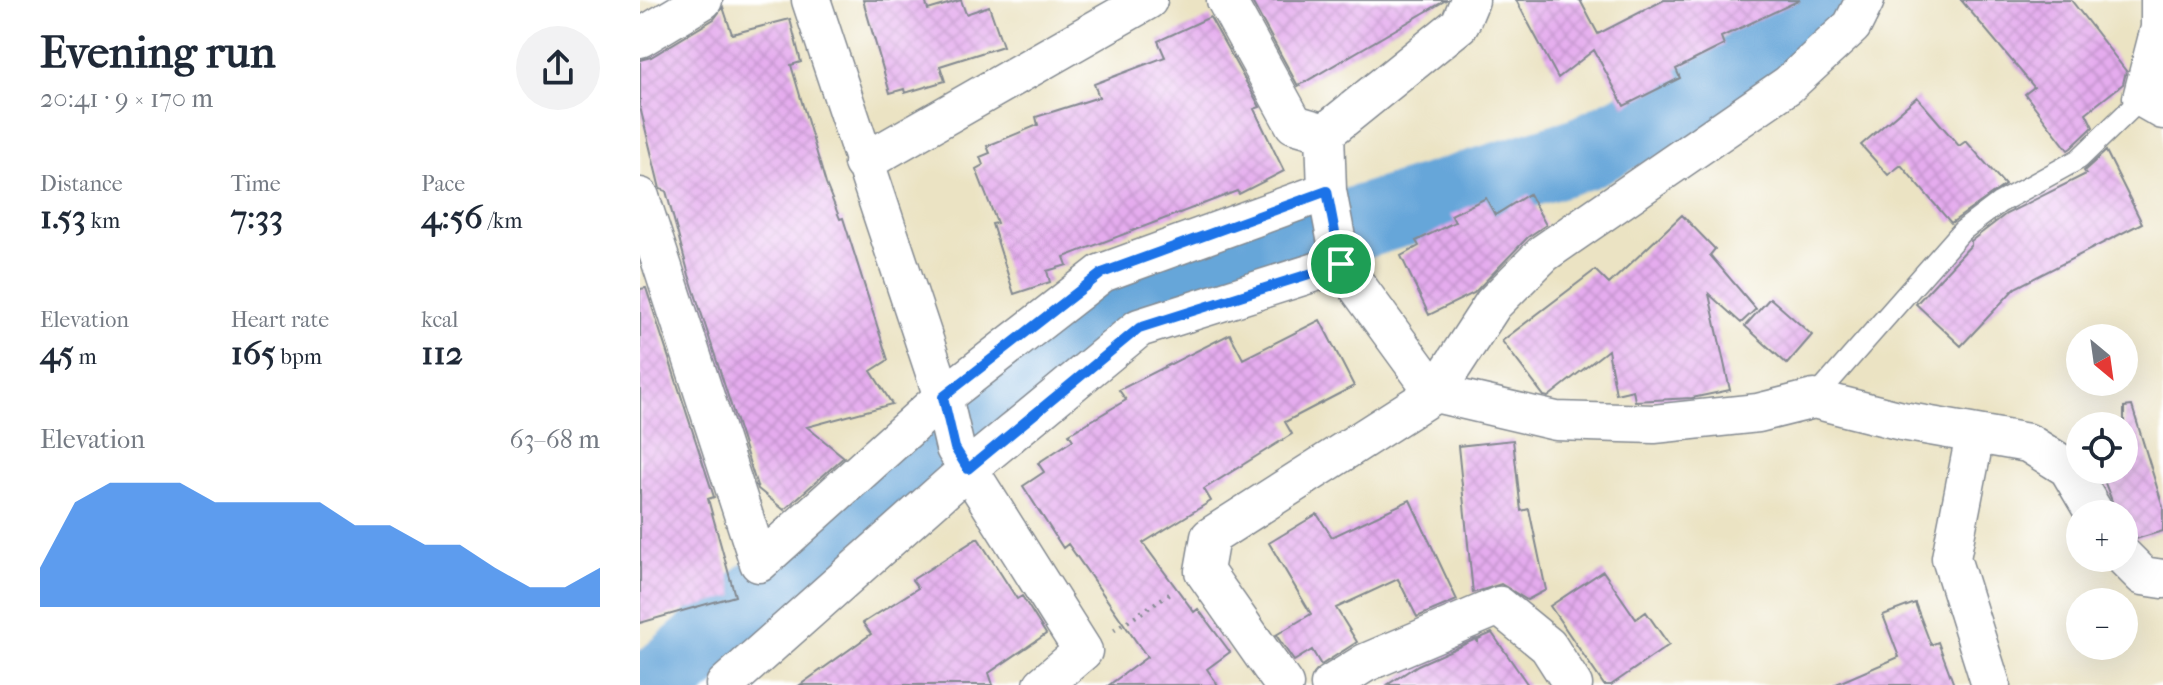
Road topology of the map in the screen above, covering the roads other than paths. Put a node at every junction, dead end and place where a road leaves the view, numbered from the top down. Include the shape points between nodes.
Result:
1 (703, 0) edge
2 (811, 0) edge
3 (1148, 0) edge
4 (1226, 0) edge
5 (1470, 0) edge
6 (1865, 0) edge
7 (2160, 0) edge
8 (640, 38) edge
9 (2153, 104) edge
10 (1325, 133) junction
11 (863, 163) junction
12 (640, 197) edge
13 (1334, 226) junction
14 (1435, 393) junction
15 (1814, 399) junction
16 (953, 434) junction
17 (1975, 435) junction
18 (2087, 500) edge
19 (2138, 571) edge
20 (2163, 579) edge
21 (725, 685) edge
22 (1043, 685) edge
23 (1284, 685) edge
24 (1330, 685) edge
25 (1573, 685) edge
26 (1991, 685) edge

1 - 8 street
2 - 11 street
3 - 11 street
4 - 10 street via 1294,124
5 - 10 street via 1460,24
6 - 14 street via 1852,26 1788,85 1544,253 1493,304
7 - 9 street
9 - 15 lane via 2079,159 1999,203 1962,231
10 - 13 street
11 - 16 street
12 - 16 street via 759,563
13 - 14 street
13 - 16 street
13 - 16 street via 1102,273
14 - 15 street via 1556,421 1654,424 1758,413
14 - 23 street via 1210,537 1204,571
15 - 17 street
16 - 21 street
16 - 22 street via 1083,651
17 - 18 street via 2028,443 2068,468
17 - 26 street via 1951,558
19 - 20 street
24 - 25 street via 1365,663 1499,606 1548,646

